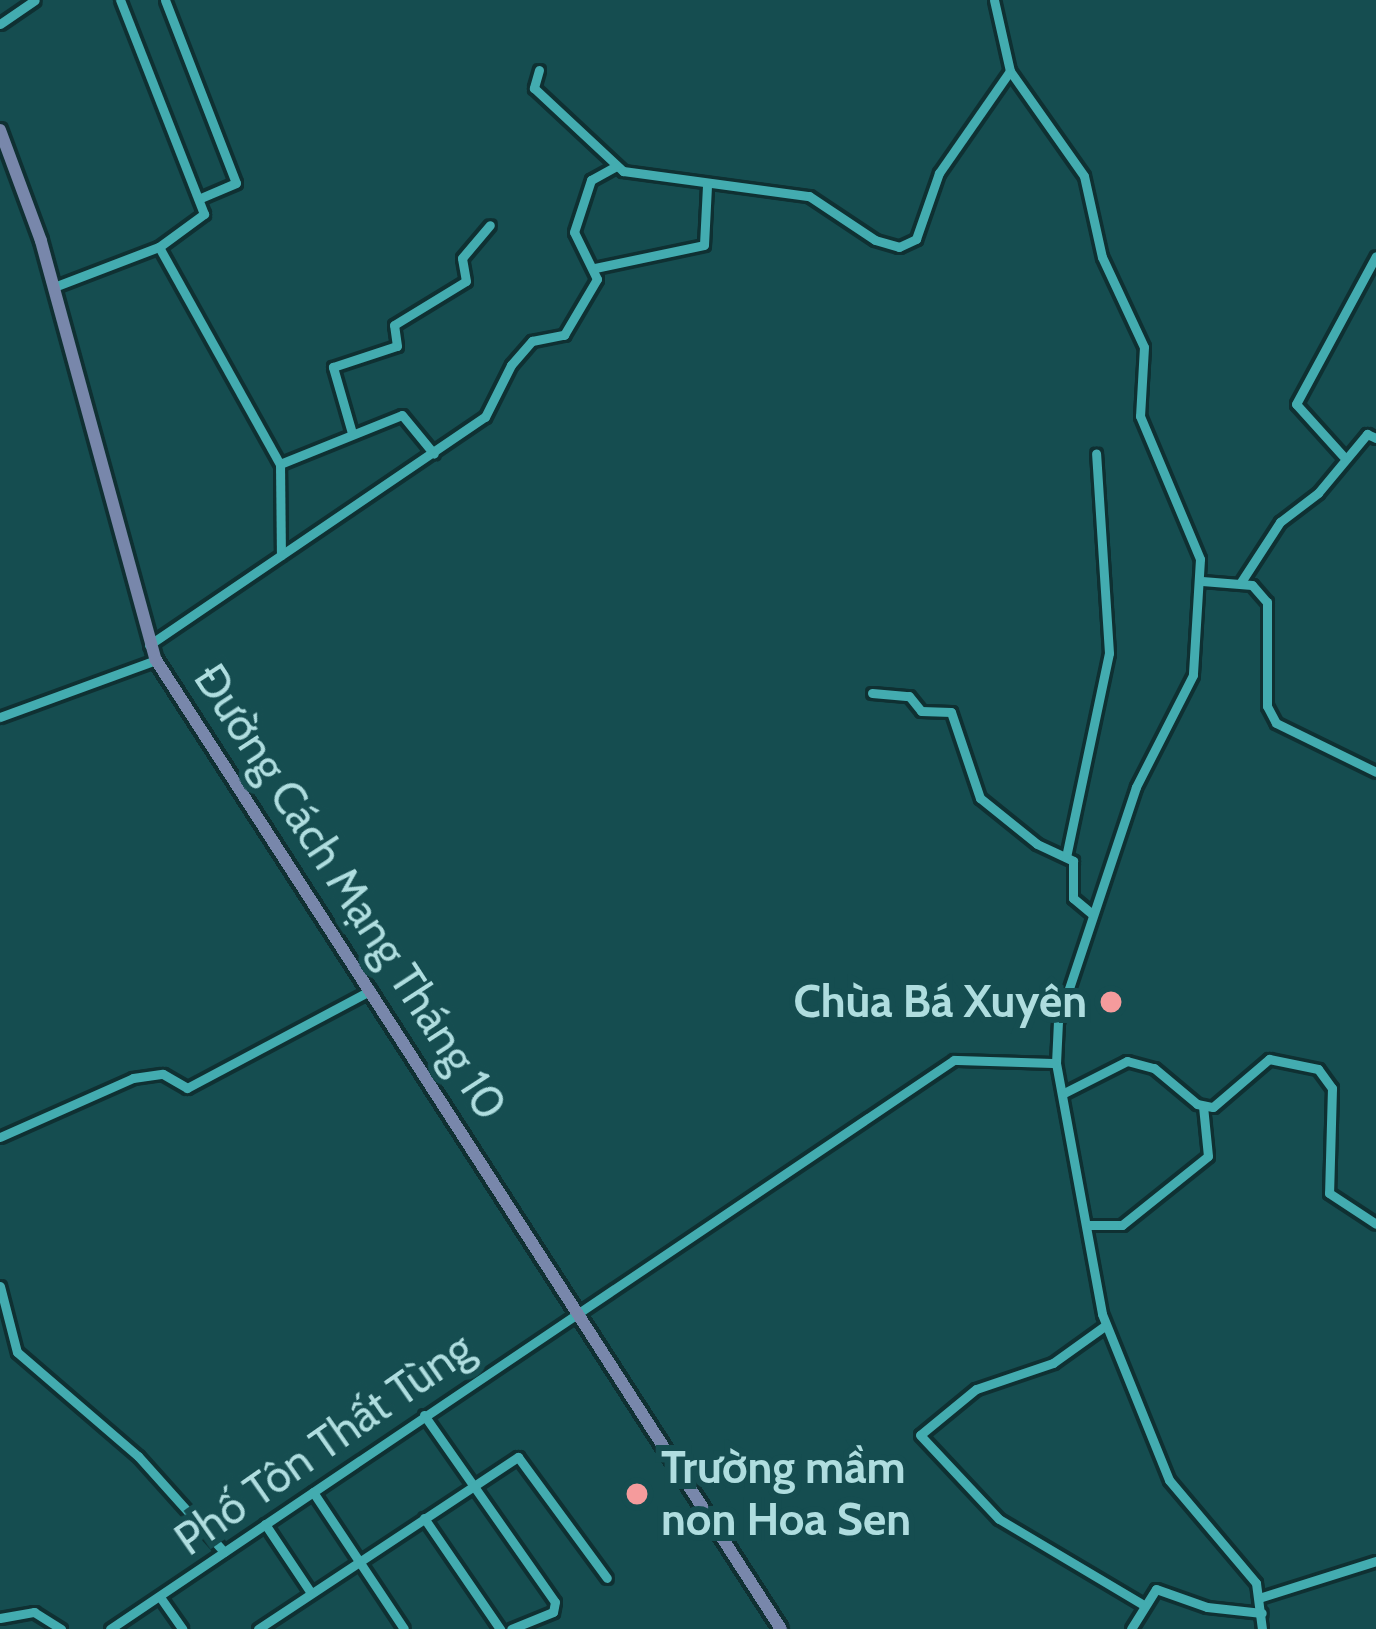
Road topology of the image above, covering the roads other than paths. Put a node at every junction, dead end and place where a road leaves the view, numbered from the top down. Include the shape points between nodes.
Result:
1 (35, 0) edge
2 (120, 0) edge
3 (165, 0) edge
4 (994, 0) edge
5 (0, 24) edge
6 (539, 70) dead end
7 (1010, 71) junction
8 (0, 130) edge
9 (616, 166) junction
10 (707, 185) junction
11 (201, 198) junction
12 (490, 225) dead end
13 (159, 247) junction
14 (1376, 256) edge
15 (596, 268) junction
16 (54, 287) junction
17 (352, 433) junction
18 (1376, 438) edge
19 (1096, 453) dead end
20 (434, 454) junction
21 (1343, 456) junction
22 (280, 464) junction
23 (281, 555) junction
24 (1202, 581) junction
25 (1241, 582) junction
26 (149, 645) junction
27 (156, 660) junction
28 (872, 693) dead end
29 (0, 717) edge
30 (1376, 772) edge
31 (1066, 857) junction
32 (1092, 914) junction
33 (373, 989) junction
34 (1056, 1063) junction
35 (1063, 1094) junction
36 (1203, 1106) junction
37 (0, 1137) edge
38 (1376, 1224) edge
39 (1090, 1225) junction
40 (0, 1286) edge
41 (574, 1311) junction
42 (1106, 1325) junction
43 (424, 1414) junction
44 (473, 1485) junction
45 (313, 1492) junction
46 (424, 1518) junction
47 (265, 1524) junction
48 (224, 1552) junction
49 (358, 1562) junction
50 (1376, 1562) edge
51 (607, 1578) dead end
52 (311, 1593) junction
53 (160, 1597) junction
54 (1262, 1597) junction
55 (1144, 1605) junction
56 (1262, 1613) junction
57 (0, 1618) edge
58 (401, 1625) edge
59 (61, 1629) edge
60 (110, 1629) edge
61 (182, 1629) edge
62 (258, 1629) edge
63 (385, 1629) edge
64 (500, 1629) edge
65 (511, 1629) edge
66 (781, 1629) edge
67 (1131, 1629) edge
68 (1262, 1629) edge

1 - 5 street
2 - 11 street
3 - 11 street via 236,183
4 - 7 street
6 - 9 street via 534,88
7 - 10 street via 949,157 920,232 906,246 875,240 809,196
7 - 24 street via 1084,176 1102,257 1144,347 1140,416 1182,505
8 - 16 main road, Đường Cách Mạng Tháng 10
9 - 10 street
9 - 15 street via 591,180 574,232
10 - 15 street via 704,245
11 - 13 street via 203,217
12 - 17 street via 462,258 466,281 394,325 397,346 333,367
13 - 16 street
13 - 22 street
14 - 21 street via 1296,404
15 - 20 street via 564,335 532,341 485,417
16 - 26 main road, Đường Cách Mạng Tháng 10
17 - 20 street via 402,415
17 - 22 street
18 - 21 street via 1366,434
19 - 31 street via 1109,653
20 - 23 street
21 - 25 street via 1318,494 1273,530
22 - 23 street
23 - 26 street
24 - 25 street
24 - 32 street via 1193,675 1136,787
25 - 30 street via 1267,602 1267,706 1276,723
26 - 27 main road, Đường Cách Mạng Tháng 10
27 - 29 street
27 - 33 main road, Đường Cách Mạng Tháng 10
28 - 31 street via 909,696 920,711 951,712 980,798
31 - 32 street via 1078,871 1073,898
32 - 34 street via 1058,1021
33 - 37 street via 187,1088 163,1074 133,1078
33 - 41 main road, Đường Cách Mạng Tháng 10
34 - 35 street
34 - 41 street, Phố Tôn Thất Tùng via 954,1060
35 - 36 street via 1127,1061 1162,1072
35 - 39 street
36 - 38 street via 1222,1102 1268,1059 1324,1073 1335,1155 1325,1181 1334,1199
36 - 39 street via 1208,1156 1122,1225
39 - 42 street
40 - 48 street via 17,1352 138,1456
41 - 43 street, Phố Tôn Thất Tùng
41 - 66 main road, Đường Cách Mạng Tháng 10
42 - 54 street via 1169,1480
42 - 55 street via 1053,1363 976,1389 920,1435 999,1519
43 - 44 street
43 - 45 street, Phố Tôn Thất Tùng
44 - 46 street
44 - 51 street via 523,1458
44 - 65 street via 555,1602 553,1612
45 - 47 street, Phố Tôn Thất Tùng
45 - 49 street
46 - 49 street
46 - 64 street
47 - 48 street, Phố Tôn Thất Tùng
47 - 52 street
48 - 53 street, Phố Tôn Thất Tùng
49 - 52 street
49 - 58 street
50 - 54 street
52 - 62 street
53 - 60 street, Phố Tôn Thất Tùng
53 - 61 street
54 - 56 street
55 - 56 street via 1160,1588 1207,1606
55 - 67 street
56 - 68 street
57 - 59 street via 34,1612
58 - 63 street

